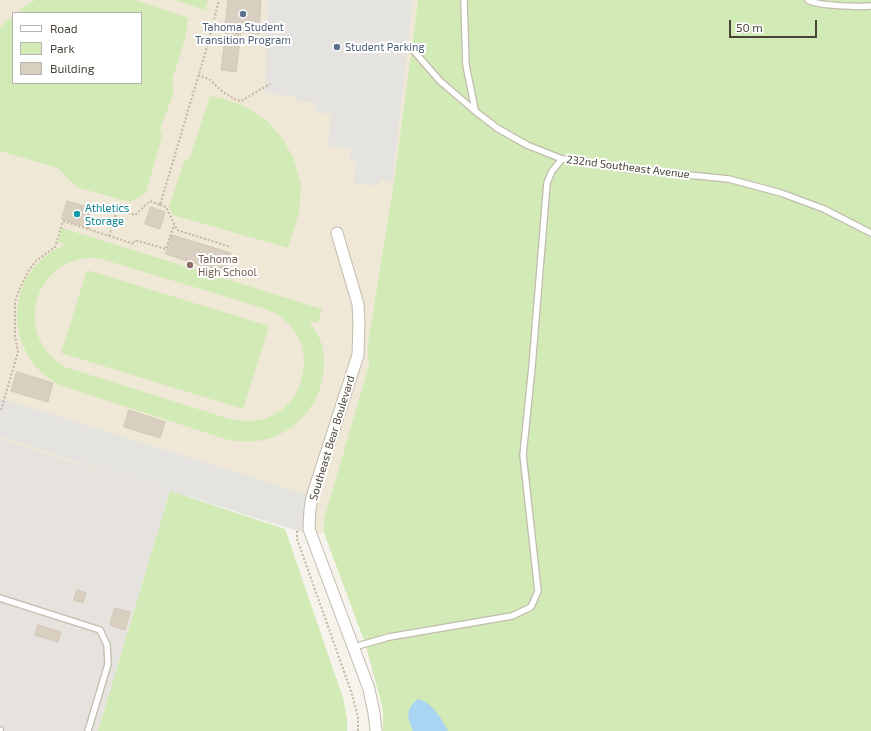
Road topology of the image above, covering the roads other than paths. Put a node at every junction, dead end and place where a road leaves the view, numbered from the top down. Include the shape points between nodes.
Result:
1 (464, 0) edge
2 (808, 0) edge
3 (871, 6) edge
4 (413, 50) dead end
5 (475, 111) junction
6 (562, 159) junction
7 (337, 233) dead end
8 (871, 233) edge
9 (0, 598) edge
10 (354, 647) junction
11 (88, 731) edge
12 (376, 731) edge

1 - 5 lane via 466,65
2 - 3 lane via 839,5
4 - 5 lane, 232nd Southeast Avenue via 440,81
5 - 6 lane, 232nd Southeast Avenue via 497,128 527,145
6 - 8 lane, 232nd Southeast Avenue via 627,169 730,179 781,193 824,209
6 - 10 lane via 552,170 547,183 523,454 538,591 536,596 531,607 512,616 389,637
7 - 10 street, Southeast Bear Boulevard via 358,304 358,355 312,497 309,529
9 - 11 lane via 100,630 107,645 108,664
10 - 12 street, Southeast Bear Boulevard via 369,689

